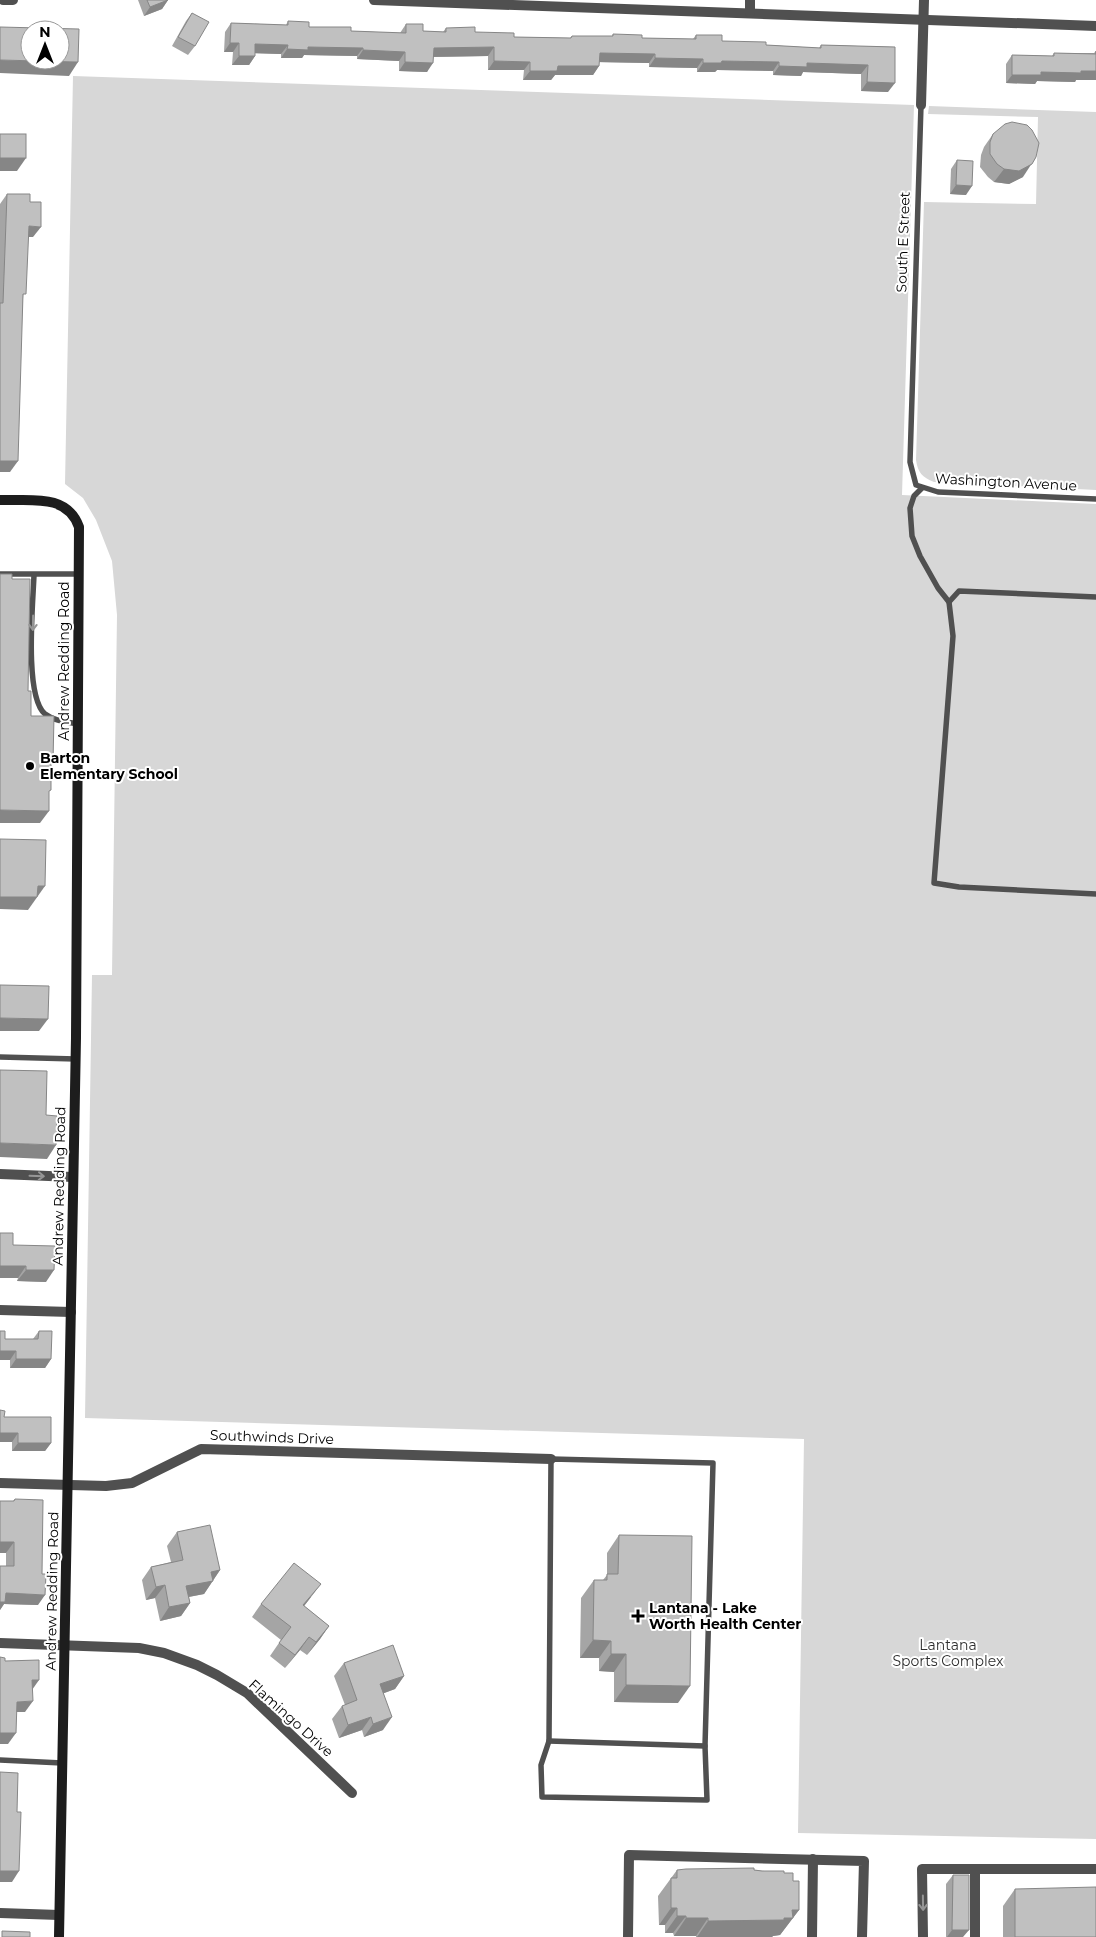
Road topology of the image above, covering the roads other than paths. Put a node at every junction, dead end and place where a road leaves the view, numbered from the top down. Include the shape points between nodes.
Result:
1 (4, 0) edge
2 (13, 0) edge
3 (374, 0) edge
4 (750, 0) edge
5 (924, 0) edge
6 (404, 1) edge
7 (577, 4) edge
8 (750, 13) junction
9 (923, 20) junction
10 (1096, 26) edge
11 (921, 105) joint
12 (919, 486) junction
13 (1096, 499) edge
14 (0, 500) edge
15 (0, 574) edge
16 (34, 574) junction
17 (79, 574) junction
18 (1096, 597) edge
19 (949, 602) junction
20 (78, 724) junction
21 (1096, 894) edge
22 (0, 1057) edge
23 (76, 1059) junction
24 (0, 1174) edge
25 (73, 1177) junction
26 (0, 1310) edge
27 (71, 1312) junction
28 (551, 1459) junction
29 (0, 1483) edge
30 (67, 1485) junction
31 (0, 1643) edge
32 (64, 1645) junction
33 (548, 1741) junction
34 (705, 1746) junction
35 (0, 1760) edge
36 (62, 1764) junction
37 (352, 1793) dead end
38 (814, 1859) junction
39 (975, 1869) junction
40 (1096, 1869) edge
41 (0, 1914) edge
42 (59, 1915) junction
43 (59, 1937) edge
44 (628, 1937) edge
45 (812, 1937) edge
46 (862, 1937) edge
47 (923, 1937) edge
48 (975, 1937) edge

1 - 2 street
3 - 6 street
4 - 8 street
5 - 9 street, South E Street
6 - 7 street
7 - 8 street
8 - 9 street
9 - 10 street
9 - 11 street, South E Street
11 - 12 lane, South E Street via 910,462
12 - 13 lane, Washington Avenue via 938,492
12 - 19 lane via 910,508 912,536 920,556
14 - 17 street, Andrew Redding Road via 49,502 68,509 79,527
15 - 16 lane
16 - 17 lane
16 -> 20 lane via 32,668 36,701 45,714 59,721
17 - 20 street, Andrew Redding Road
18 - 19 lane via 959,591
19 - 21 lane via 953,636 934,883
20 - 23 street, Andrew Redding Road
22 - 23 lane
23 - 25 street, Andrew Redding Road
24 -> 25 street
25 - 27 street, Andrew Redding Road
26 - 27 street
27 - 30 street, Andrew Redding Road
28 - 30 street, Southwinds Drive via 201,1449 132,1483
28 - 33 lane
28 - 34 lane via 713,1462
29 - 30 street, Southwinds Drive
30 - 32 street, Andrew Redding Road
31 - 32 street, Flamingo Drive
32 - 36 street, Andrew Redding Road
32 - 37 street, Flamingo Drive via 139,1648 164,1654 217,1675 247,1693
33 - 34 lane
33 - 34 lane via 541,1765 542,1797 707,1800
35 - 36 lane
36 - 42 street, Andrew Redding Road
38 - 44 street via 629,1855
38 - 45 street
38 - 46 street via 864,1861
39 - 40 street
39 -> 47 street via 922,1869
39 - 48 street
41 - 42 street
42 - 43 street, Andrew Redding Road

